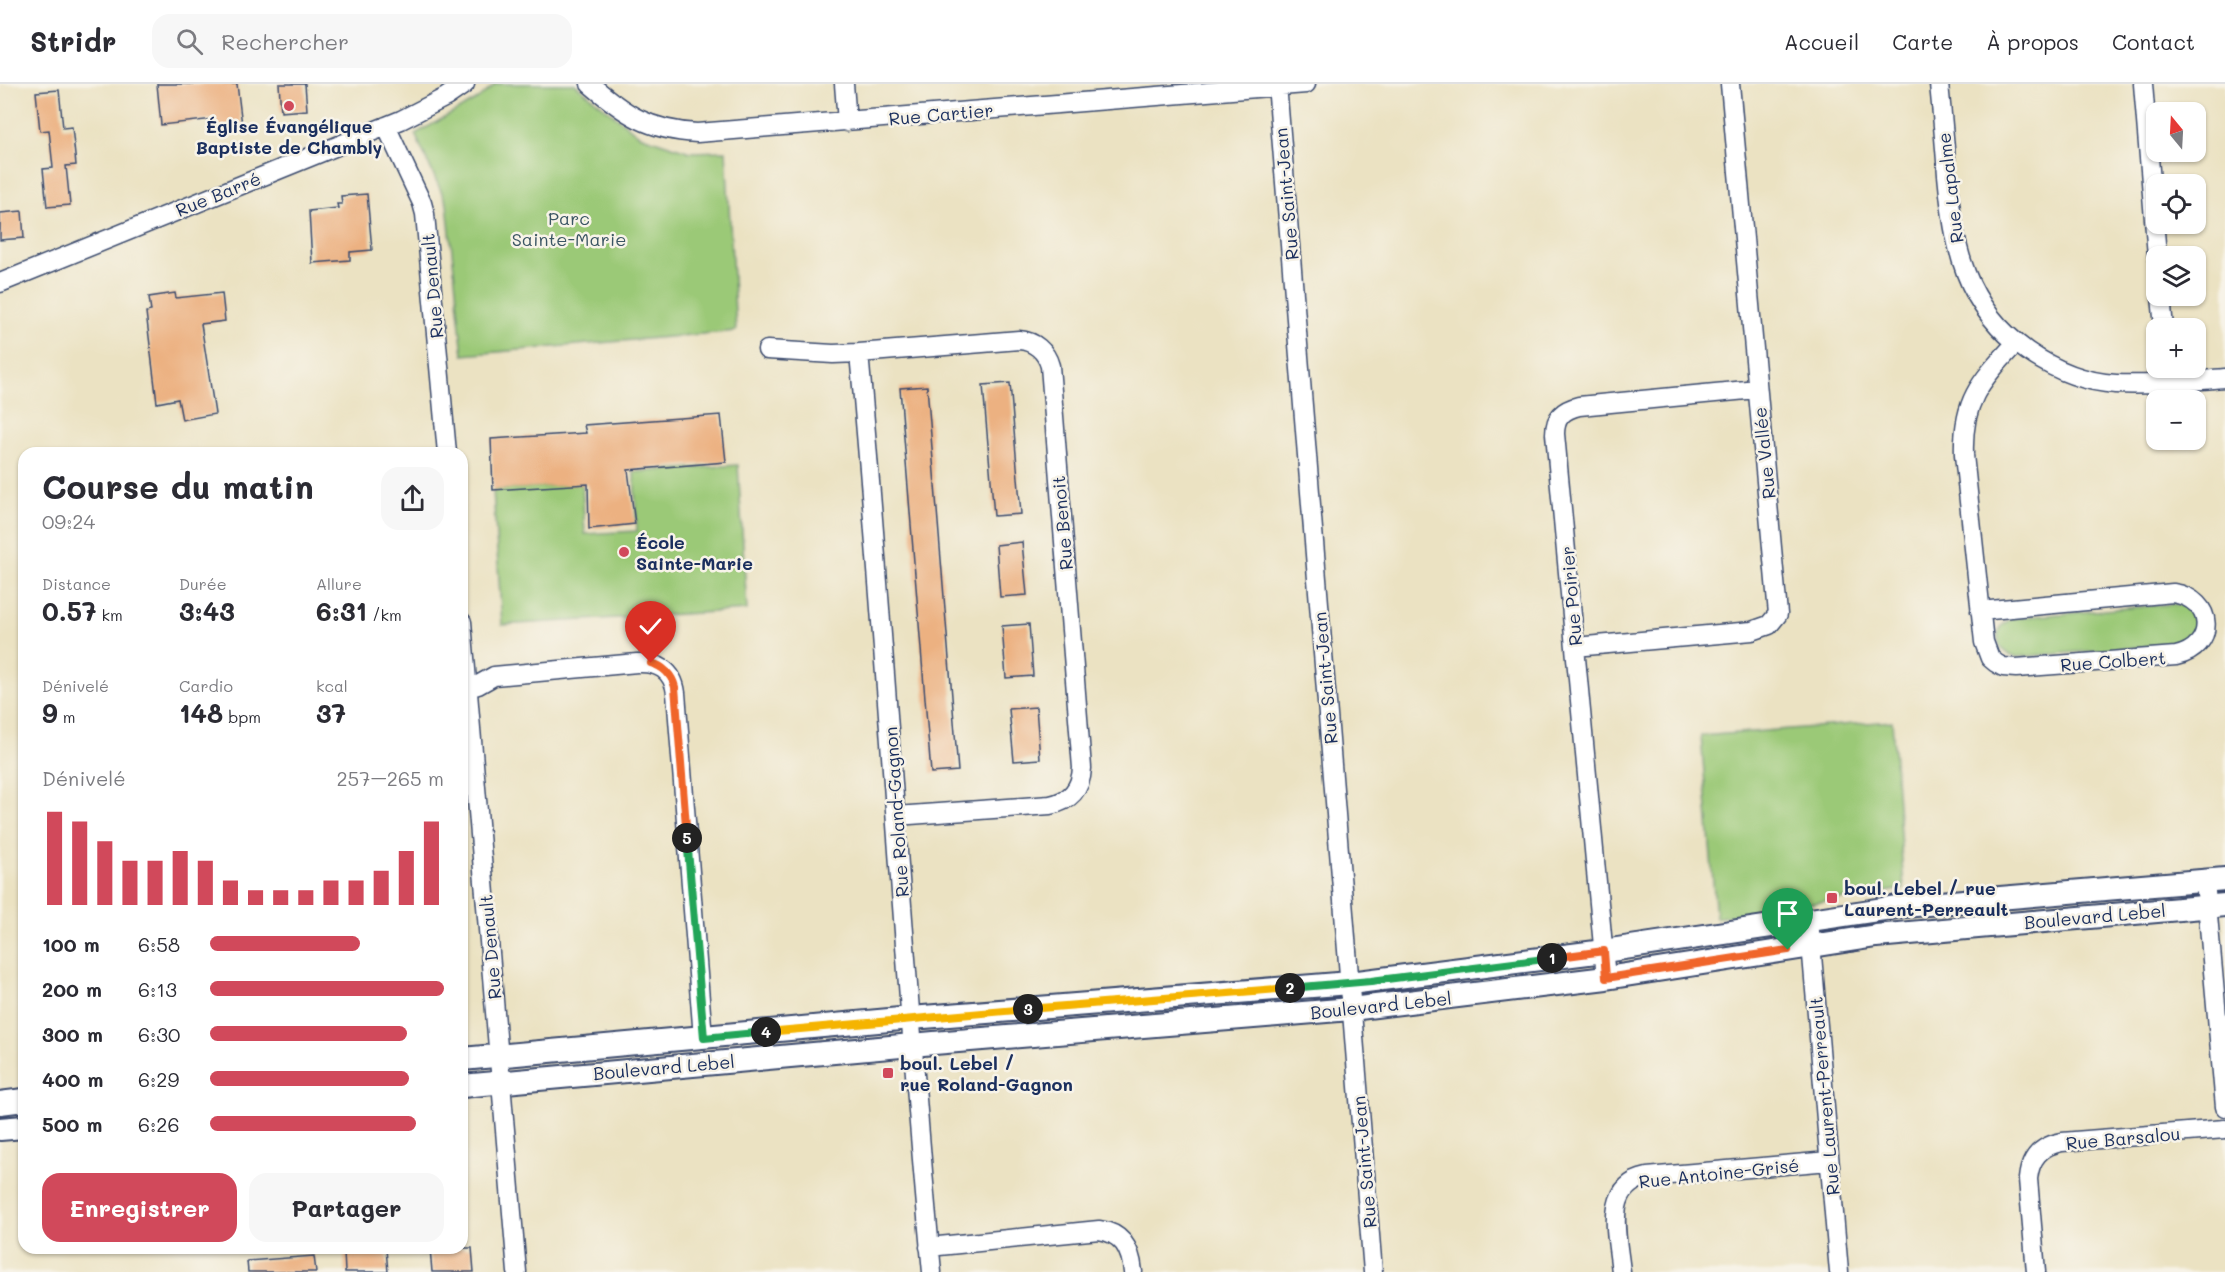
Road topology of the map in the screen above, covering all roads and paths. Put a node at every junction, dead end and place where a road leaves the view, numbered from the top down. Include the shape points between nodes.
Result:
1 (465, 84) edge
2 (590, 84) edge
3 (844, 84) edge
4 (1306, 84) edge
5 (1730, 84) edge
6 (1939, 84) edge
7 (2143, 84) edge
8 (1277, 85) edge
9 (847, 122) junction
10 (386, 126) junction
11 (2156, 246) edge
12 (0, 283) edge
13 (2016, 343) junction
14 (766, 350) dead end
15 (859, 353) junction
16 (2206, 377) edge
17 (2150, 378) edge
18 (2225, 378) edge
19 (1757, 389) junction
20 (446, 447) edge
21 (1980, 611) junction
22 (1575, 647) junction
23 (468, 688) edge
24 (468, 721) edge
25 (896, 816) junction
26 (2215, 880) edge
27 (2216, 905) edge
28 (1809, 920) junction
29 (1811, 946) junction
30 (1604, 951) junction
31 (1606, 978) junction
32 (1350, 983) junction
33 (1351, 1009) junction
34 (910, 1018) junction
35 (704, 1038) junction
36 (912, 1045) junction
37 (500, 1057) junction
38 (468, 1059) edge
39 (501, 1083) junction
40 (468, 1086) edge
41 (18, 1102) edge
42 (0, 1103) edge
43 (2225, 1107) edge
44 (18, 1128) edge
45 (0, 1129) edge
46 (2225, 1129) edge
47 (1829, 1161) junction
48 (929, 1247) junction
49 (516, 1272) edge
50 (932, 1272) edge
51 (1133, 1272) edge
52 (1373, 1272) edge
53 (1621, 1272) edge
54 (1839, 1272) edge
55 (2036, 1272) edge

1 - 10 street, Rue Barré
2 - 9 street, Rue Cartier via 636,118 674,132
3 - 9 street
4 - 8 street, Rue Cartier
5 - 19 street, Rue Vallée
6 - 13 street, Rue Lapalme via 1950,211 1959,258 1977,298
7 - 11 street
8 - 9 street, Rue Cartier
8 - 32 street, Rue Saint-Jean
10 - 12 street, Rue Barré
10 - 20 street, Rue Denault via 425,214
13 - 17 street, Rue Lapalme via 2051,366 2082,378 2116,384
13 - 21 street, Rue Colbert via 1980,385 1965,421 1964,456
14 - 15 street, Rue Benoit
15 - 25 street, Rue Roland-Gagnon
15 - 25 street, Rue Benoit via 1025,340 1048,360 1052,390 1082,768 1078,786 1068,798 1050,805
16 - 18 street, Rue Lapalme
19 - 22 street, Rue Poirier via 1579,406 1564,411 1558,418 1555,434
19 - 22 street, Rue Vallée via 1778,605 1776,618 1752,631
21 - 21 street, Rue Colbert via 1987,652 1996,663 2009,668 2185,654 2199,644 2206,623 2201,606 2174,593
22 - 30 street, Rue Poirier
23 - 35 street via 494,676 637,663 658,665 672,678
24 - 37 street, Rue Denault
25 - 34 street, Rue Roland-Gagnon
26 - 27 street
26 - 28 street, Boulevard Lebel via 1904,906
27 - 29 street, Boulevard Lebel via 1906,933
27 - 43 street
28 - 29 street, Rue Laurent-Perreault
28 - 30 street, Boulevard Lebel
29 - 31 street, Boulevard Lebel
29 - 47 street, Rue Laurent-Perreault
30 - 31 street, Rue Poirier
30 - 32 street, Boulevard Lebel
31 - 33 street, Boulevard Lebel
32 - 33 street, Rue Saint-Jean
32 - 34 street, Boulevard Lebel
33 - 36 street, Boulevard Lebel
33 - 52 street, Rue Saint-Jean
34 - 35 street, Boulevard Lebel
34 - 36 street, Rue Roland-Gagnon
35 - 37 street, Boulevard Lebel
36 - 39 street, Boulevard Lebel
36 - 48 street, Rue Roland-Gagnon
37 - 38 street, Boulevard Lebel
37 - 39 street, Rue Denault
39 - 40 street, Boulevard Lebel
39 - 49 street, Rue Denault
41 - 42 street
44 - 45 street
46 - 55 street, Rue Barsalou via 2051,1144 2042,1149 2029,1168 2028,1179
47 - 53 street, Rue Antoine-Grisé via 1647,1178 1630,1183 1617,1205
47 - 54 street, Rue Laurent-Perreault
48 - 50 street, Rue Roland-Gagnon
48 - 51 street via 1108,1231 1126,1244

